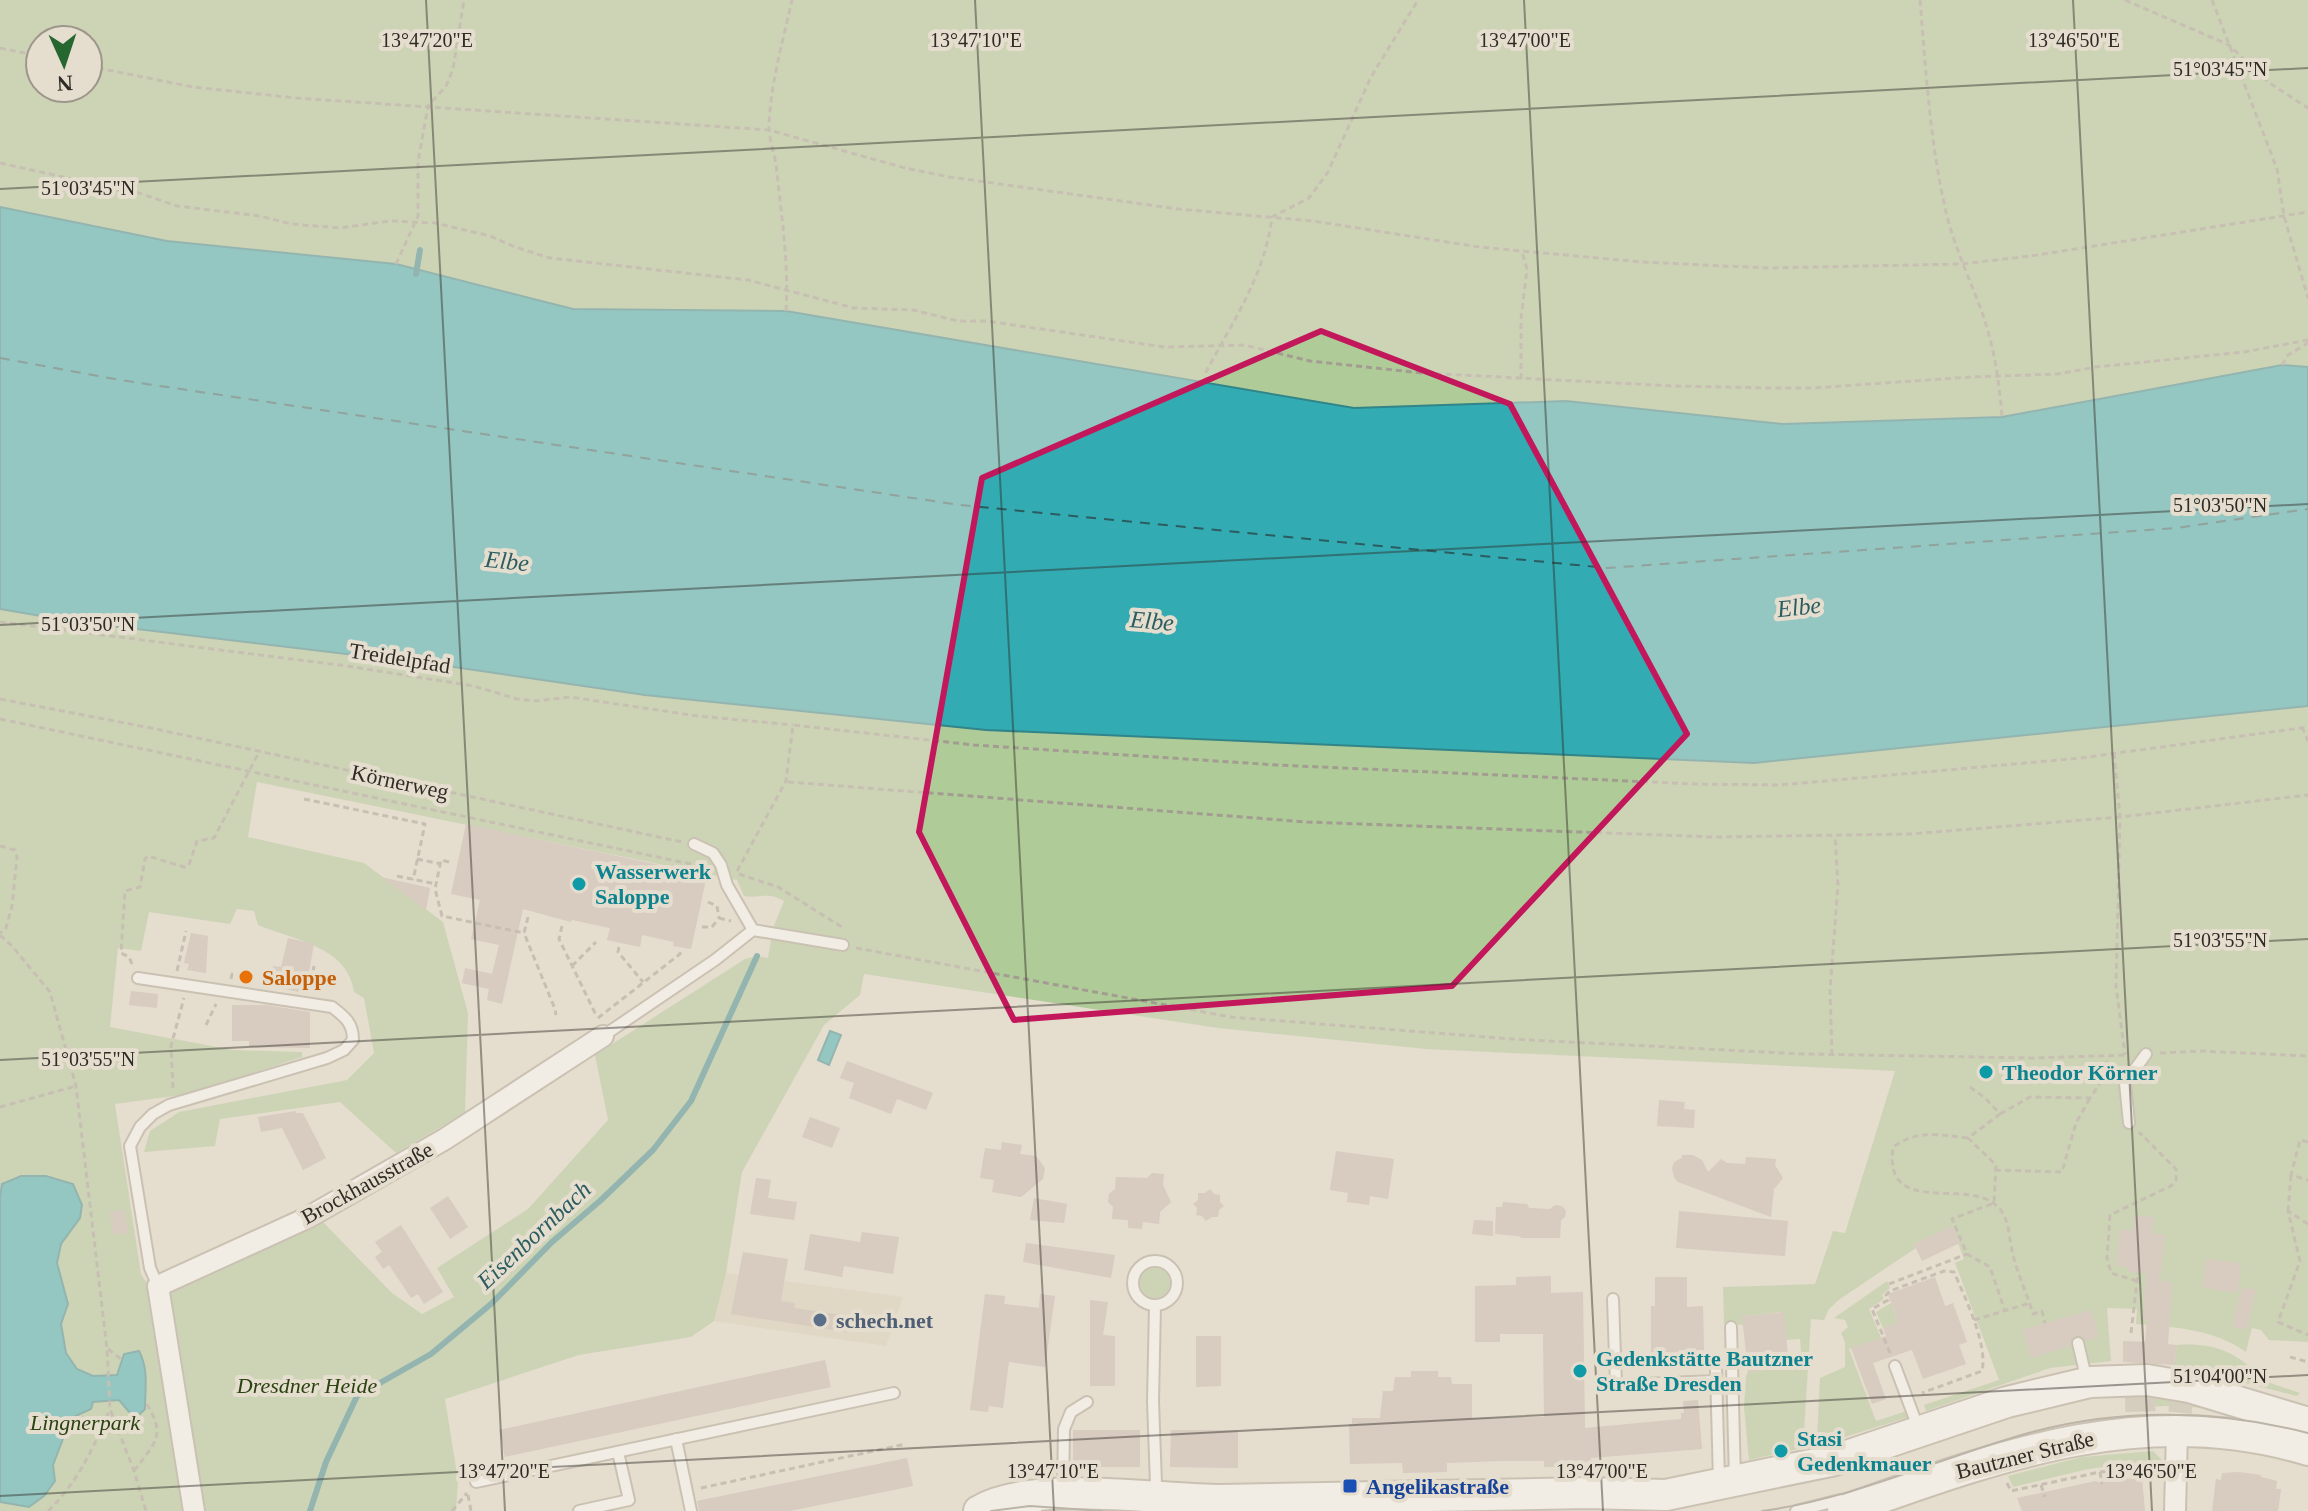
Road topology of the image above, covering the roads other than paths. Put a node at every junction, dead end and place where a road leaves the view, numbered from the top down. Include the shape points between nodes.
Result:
1 (694, 844) road end
2 (753, 930) junction
3 (843, 945) road end
4 (138, 978) dead end
5 (603, 1036) joint
6 (2146, 1054) road end
7 (2129, 1123) road end
8 (158, 1286) junction
9 (1613, 1299) dead end
10 (1155, 1305) junction
11 (1731, 1327) dead end
12 (2078, 1343) dead end
13 (1895, 1366) road end
14 (2085, 1373) junction
15 (894, 1393) dead end
16 (1087, 1402) dead end
17 (2124, 1410) joint
18 (2308, 1423) edge
19 (1920, 1432) junction
20 (2177, 1432) junction
21 (2308, 1438) edge
22 (676, 1439) junction
23 (2022, 1441) dead end
24 (2308, 1450) edge
25 (618, 1452) junction
26 (476, 1482) dead end
27 (1727, 1483) junction
28 (1063, 1495) junction
29 (1666, 1495) junction
30 (1161, 1498) junction
31 (1852, 1510) edge
32 (194, 1511) edge
33 (579, 1511) edge
34 (691, 1511) edge
35 (979, 1511) edge
36 (1796, 1511) edge
37 (2175, 1511) edge

1 - 2 lane via 713,853
2 - 3 lane
2 - 5 lane, Brockhausstraße
4 - 8 lane via 332,1007 350,1023 353,1040 327,1058 173,1104 140,1127 130,1146 150,1268
5 - 8 street, Brockhausstraße via 445,1139 307,1218
6 - 7 lane via 2125,1083
8 - 32 street
9 - 27 lane via 1616,1385 1716,1376
10 - 10 lane via 1140,1300 1133,1287 1140,1266 1154,1260 1168,1264 1177,1283 1168,1301
10 - 30 lane via 1153,1401
11 - 27 lane
12 - 14 lane
13 - 19 lane
14 - 18 main road via 2189,1387
14 - 19 main road
15 - 22 lane
16 - 28 lane via 1071,1412 1064,1429
17 - 21 lane
17 - 29 main road via 2090,1401 2016,1418 1846,1477 1768,1492
19 - 27 main road via 1835,1460
20 - 24 main road, Bautzner Straße via 2229,1435
20 - 31 main road, Bautzner Straße via 2084,1437 1996,1459
20 - 37 street
22 - 25 lane
22 - 34 lane
23 - 36 lane
25 - 26 lane
25 - 33 lane via 629,1500
27 - 29 main road
28 - 30 main road
28 - 35 main road via 994,1502
29 - 30 main road

